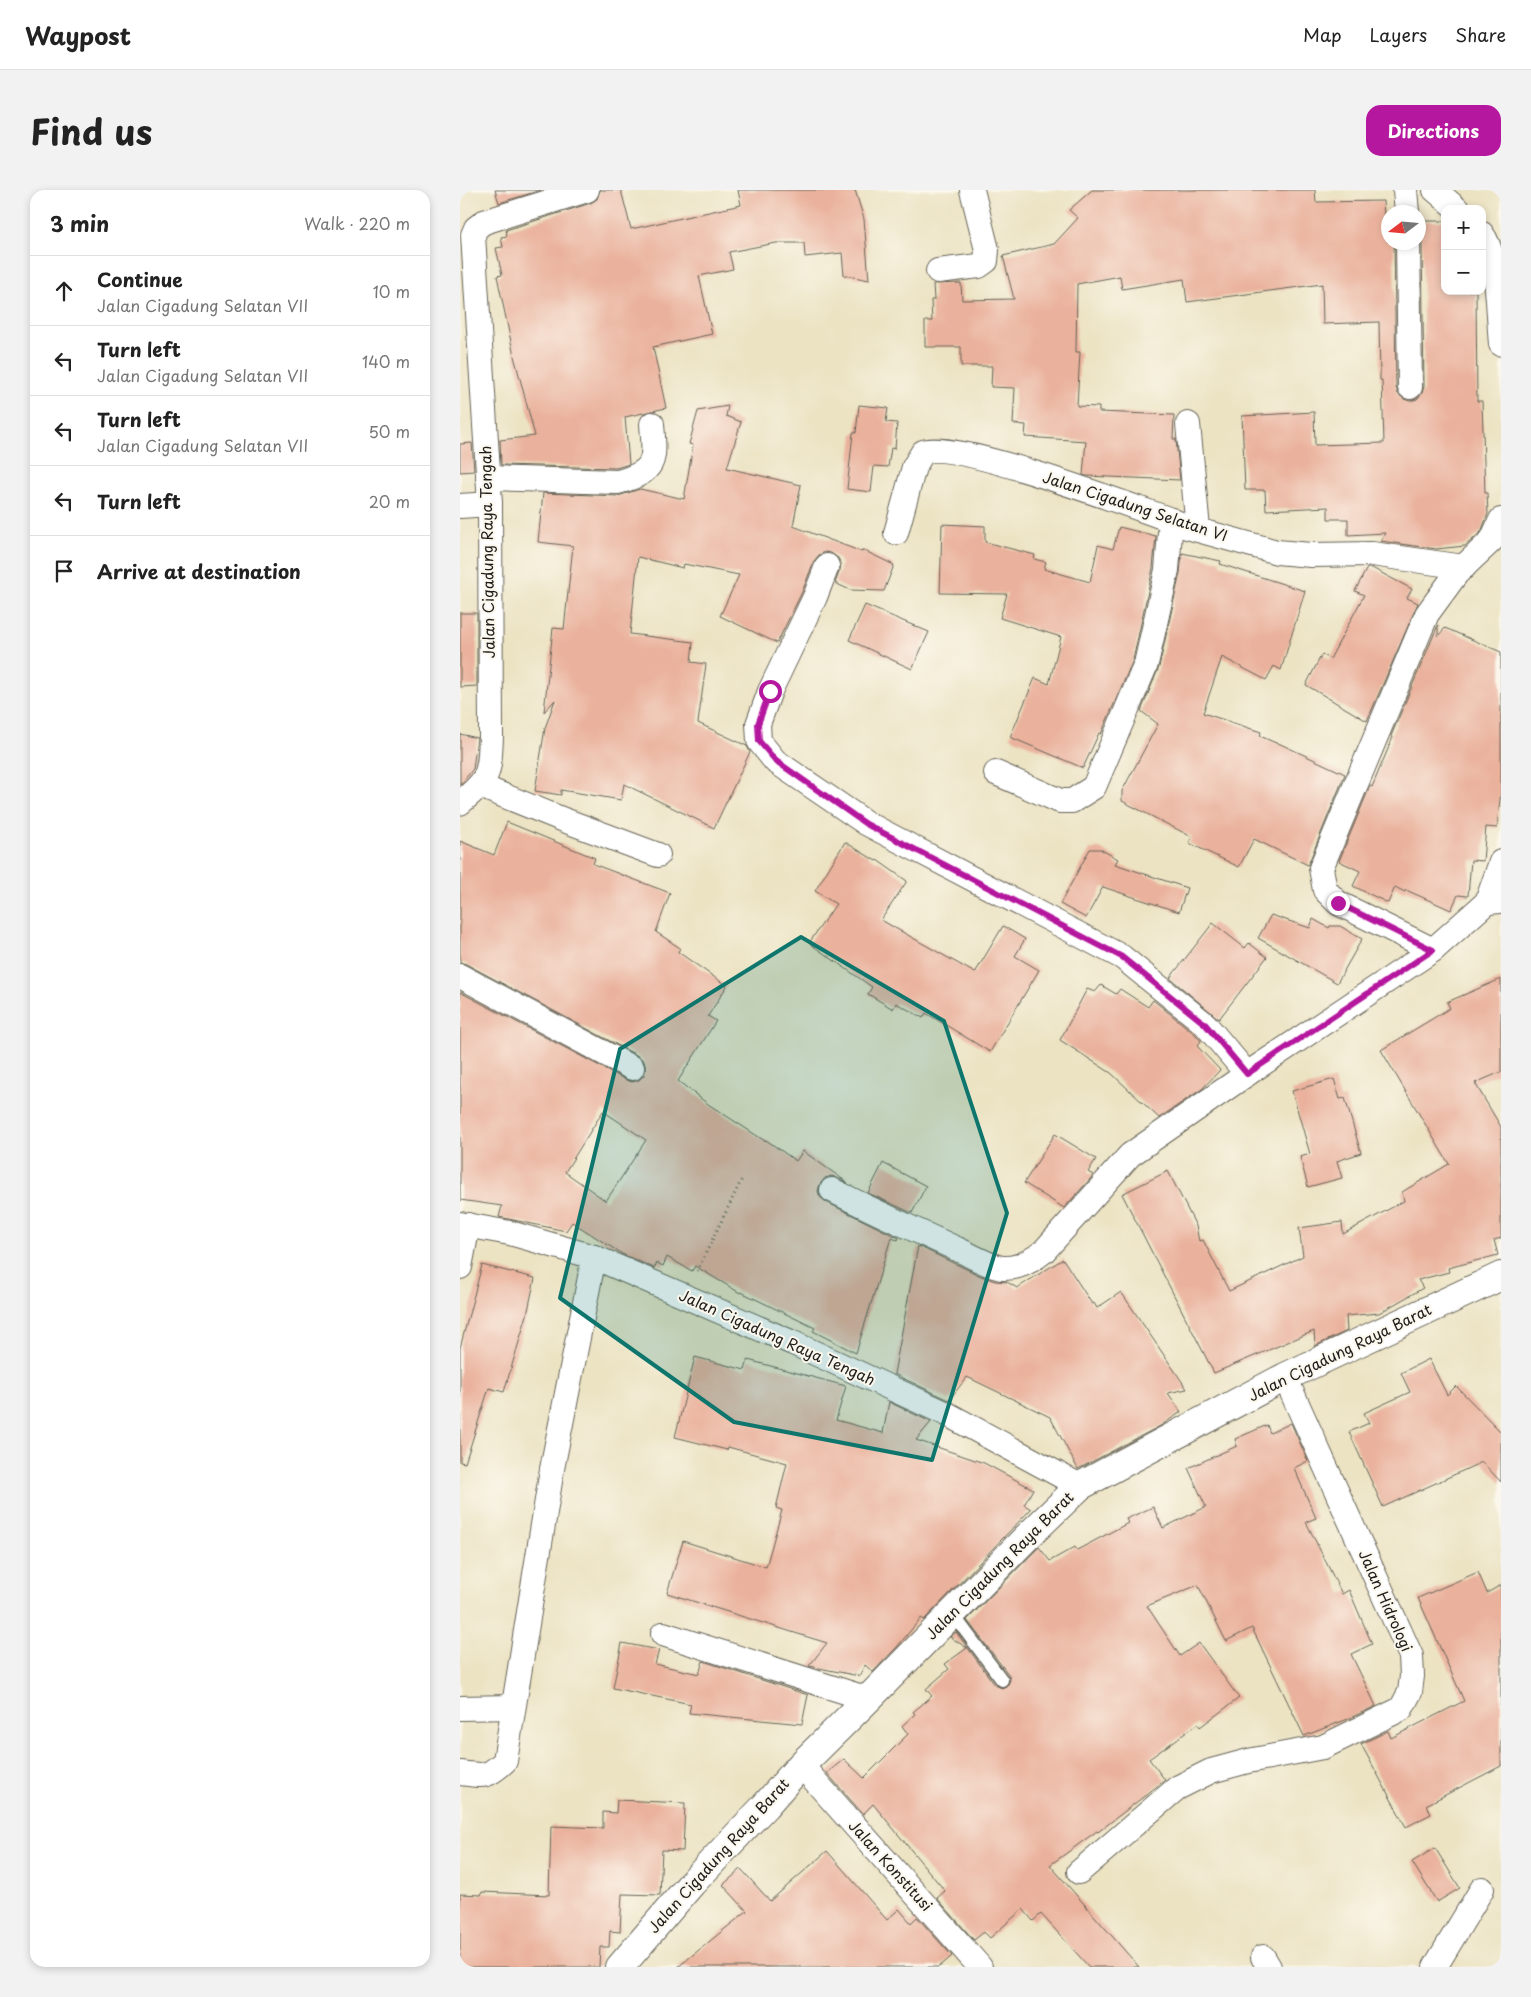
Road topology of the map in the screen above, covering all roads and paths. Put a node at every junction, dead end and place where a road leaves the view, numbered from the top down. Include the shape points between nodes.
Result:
1 (587, 190) edge
2 (972, 190) edge
3 (1405, 190) edge
4 (1435, 190) edge
5 (1406, 205) edge
6 (1452, 205) edge
7 (1486, 239) edge
8 (1408, 250) edge
9 (938, 271) dead end
10 (1501, 344) edge
11 (1410, 387) dead end
12 (652, 424) dead end
13 (1188, 424) dead end
14 (488, 478) junction
15 (490, 504) junction
16 (460, 506) edge
17 (1171, 520) junction
18 (1501, 520) edge
19 (1198, 529) junction
20 (896, 533) dead end
21 (826, 566) dead end
22 (1464, 567) junction
23 (996, 773) dead end
24 (480, 786) junction
25 (460, 803) edge
26 (658, 855) dead end
27 (1501, 862) edge
28 (1494, 901) edge
29 (1433, 950) junction
30 (460, 976) edge
31 (632, 1068) dead end
32 (1247, 1074) junction
33 (742, 1179) dead end
34 (832, 1190) dead end
35 (464, 1224) edge
36 (594, 1257) junction
37 (460, 1267) edge
38 (1501, 1276) edge
39 (684, 1296) junction
40 (1285, 1377) junction
41 (1080, 1486) junction
42 (952, 1613) junction
43 (663, 1634) dead end
44 (1002, 1680) dead end
45 (868, 1700) junction
46 (513, 1707) junction
47 (460, 1708) edge
48 (801, 1765) junction
49 (460, 1773) edge
50 (1079, 1872) dead end
51 (1482, 1889) dead end
52 (629, 1964) edge
53 (980, 1967) edge
54 (1435, 1967) edge

1 - 14 street, Jalan Cigadung Raya Tengah via 484,222 473,235
2 - 9 street via 987,250 986,261 979,266
3 - 5 street
4 - 6 street
7 - 10 street via 1493,259
8 - 11 street
12 - 14 street via 654,453 649,467 638,476 618,482
13 - 19 street
14 - 15 street, Jalan Cigadung Raya Tengah
15 - 16 street
15 - 24 street, Jalan Cigadung Raya Tengah via 491,737 488,773
17 - 19 street, Jalan Cigadung Selatan VI
17 - 20 street, Jalan Cigadung Selatan VI via 1022,468 926,450 914,467
17 - 23 street via 1167,570 1146,664 1094,787 1072,801 1060,801
18 - 22 street via 1492,540
19 - 22 street, Jalan Cigadung Selatan VI via 1277,552 1372,554
21 - 32 street via 815,597 770,691 758,724 759,741 776,761 866,824 1122,957 1205,1024
22 - 29 street via 1427,614 1321,868 1325,890 1338,903
24 - 25 street, Jalan Cigadung Raya Tengah
24 - 26 street
27 - 28 street
28 - 29 street
29 - 32 street
30 - 31 street
32 - 34 street via 1130,1155 1044,1251 1022,1266 1002,1268
33 - 39 path
35 - 36 street, Jalan Cigadung Raya Tengah
35 - 37 street
36 - 39 street, Jalan Cigadung Raya Tengah
36 - 46 street via 552,1469
38 - 40 street, Jalan Cigadung Raya Barat
39 - 41 street, Jalan Cigadung Raya Tengah via 947,1414
40 - 41 street, Jalan Cigadung Raya Barat
40 - 50 street, Jalan Hidrologi via 1410,1656 1410,1692 1401,1709 1323,1747 1211,1771 1177,1788
41 - 42 street, Jalan Cigadung Raya Barat
42 - 44 lane
42 - 45 street, Jalan Cigadung Raya Barat
43 - 45 street
45 - 48 street, Jalan Cigadung Raya Barat
46 - 47 street
46 - 49 street via 504,1761 491,1774
48 - 52 street, Jalan Cigadung Raya Barat via 692,1883
48 - 53 street, Jalan Konstitusi
51 - 54 street

